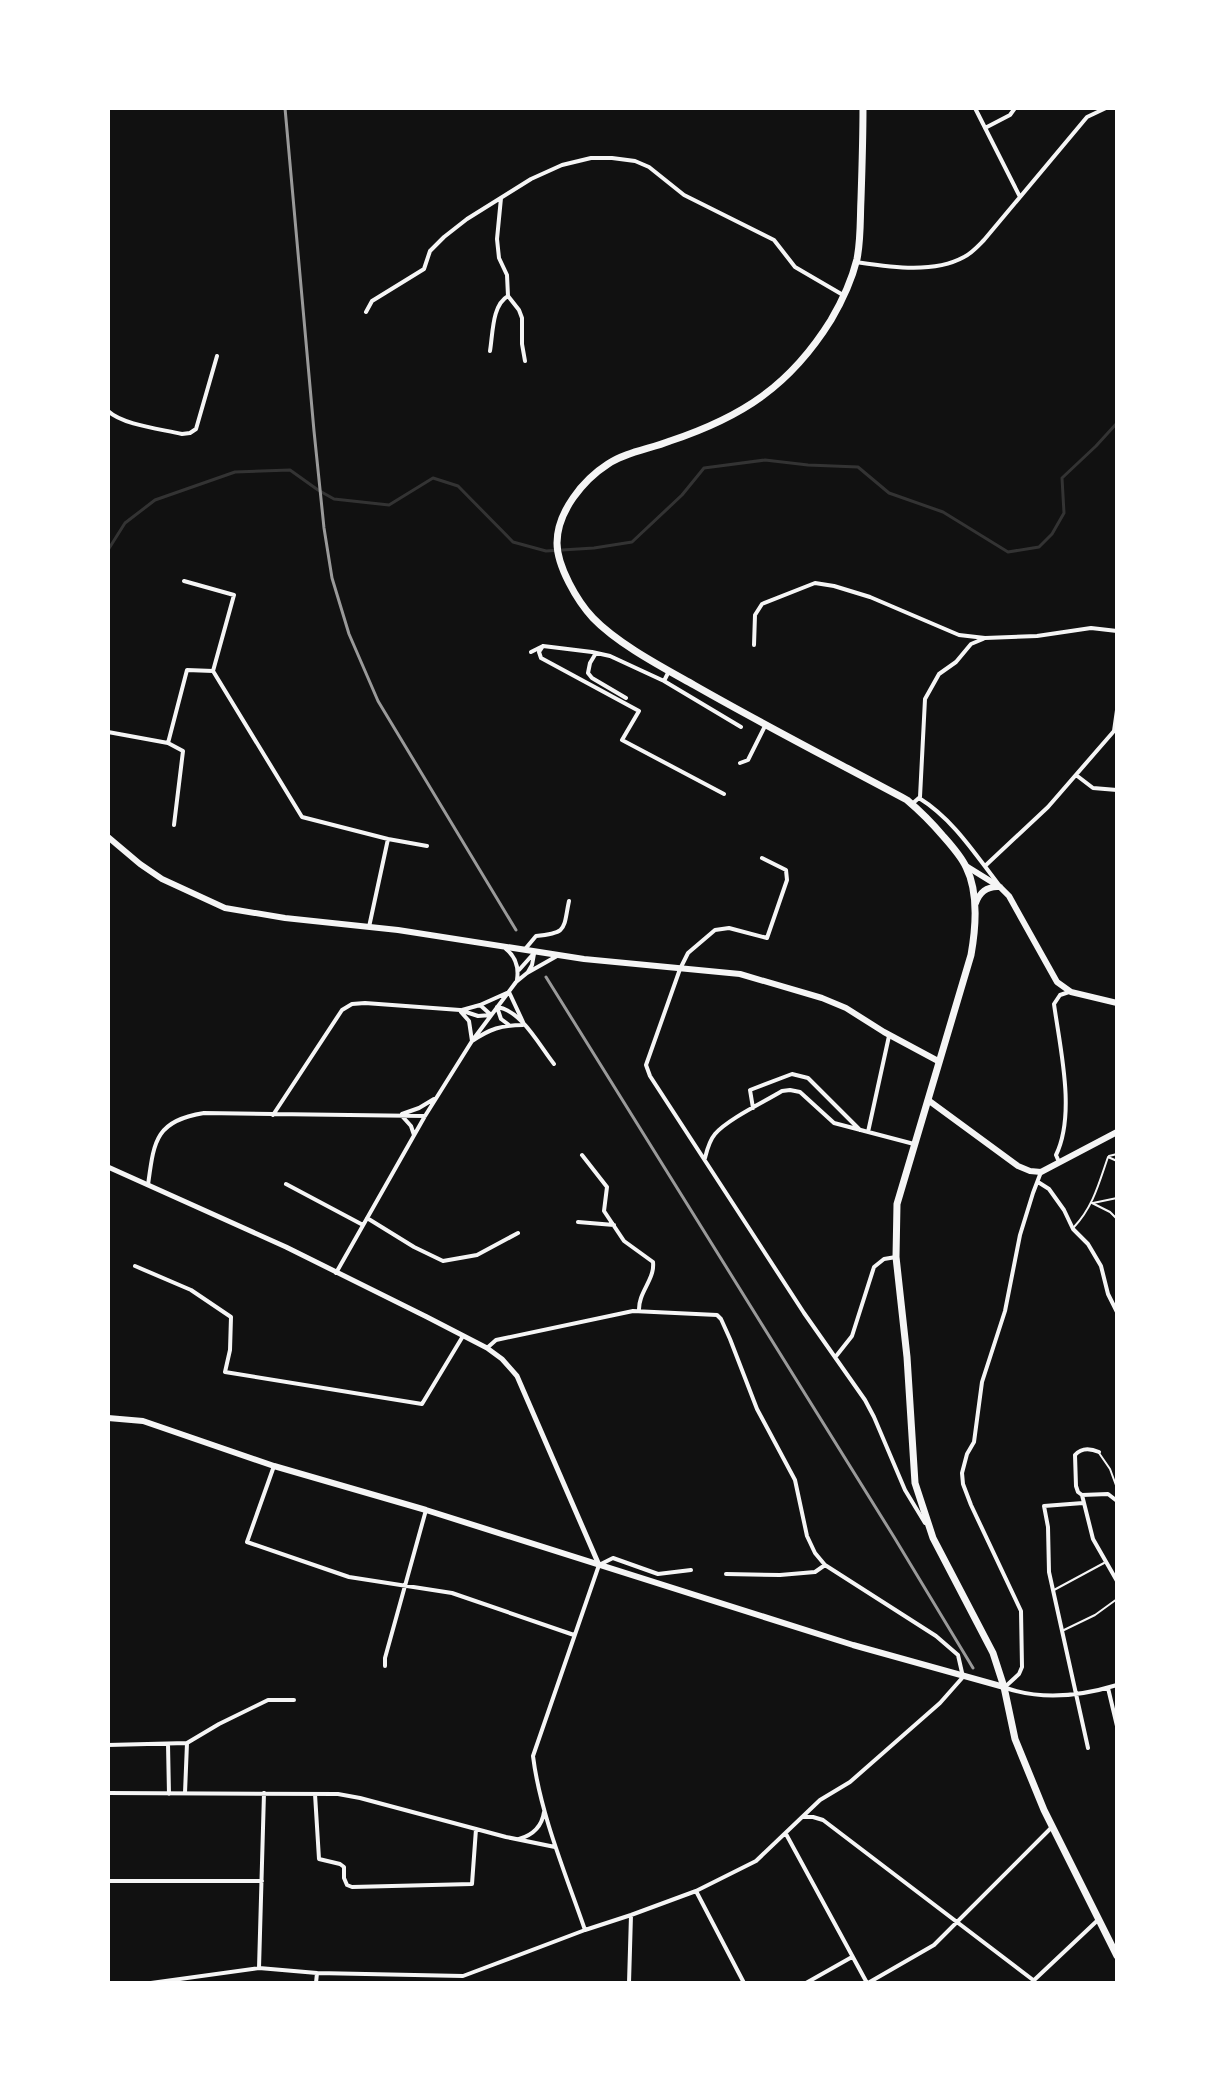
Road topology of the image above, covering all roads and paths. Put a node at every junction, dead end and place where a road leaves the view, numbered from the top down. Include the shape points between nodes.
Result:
1 (863, 108) edge
2 (975, 108) edge
3 (1015, 108) edge
4 (1090, 108) edge
5 (1106, 108) edge
6 (1087, 117) junction
7 (985, 128) junction
8 (1020, 197) junction
9 (501, 198) junction
10 (856, 262) junction
11 (843, 295) junction
12 (508, 296) junction
13 (366, 312) dead end
14 (490, 351) dead end
15 (217, 356) dead end
16 (525, 361) dead end
17 (108, 411) edge
18 (184, 581) dead end
19 (1117, 631) edge
20 (985, 638) junction
21 (754, 645) dead end
22 (543, 646) junction
23 (531, 652) dead end
24 (596, 653) junction
25 (213, 671) junction
26 (669, 671) junction
27 (664, 681) junction
28 (626, 698) dead end
29 (1117, 710) edge
30 (766, 724) junction
31 (741, 727) dead end
32 (108, 732) edge
33 (1116, 732) edge
34 (168, 743) junction
35 (740, 763) dead end
36 (1076, 775) junction
37 (1117, 790) edge
38 (724, 794) dead end
39 (919, 798) junction
40 (912, 804) junction
41 (174, 825) dead end
42 (108, 837) edge
43 (388, 839) junction
44 (427, 846) dead end
45 (762, 858) dead end
46 (966, 866) junction
47 (985, 866) junction
48 (1000, 887) junction
49 (569, 901) dead end
50 (975, 908) junction
51 (369, 927) junction
52 (501, 946) junction
53 (524, 950) junction
54 (535, 952) junction
55 (557, 956) junction
56 (680, 969) junction
57 (519, 970) junction
58 (527, 973) junction
59 (516, 982) junction
60 (509, 992) junction
61 (1071, 992) junction
62 (1117, 1003) edge
63 (480, 1005) junction
64 (497, 1007) junction
65 (460, 1010) junction
66 (491, 1015) junction
67 (509, 1025) junction
68 (524, 1025) junction
69 (890, 1035) junction
70 (472, 1041) junction
71 (938, 1061) junction
72 (554, 1064) dead end
73 (436, 1098) junction
74 (928, 1100) junction
75 (419, 1108) junction
76 (753, 1108) junction
77 (273, 1115) junction
78 (400, 1115) junction
79 (425, 1116) junction
80 (861, 1130) junction
81 (868, 1132) junction
82 (1117, 1132) edge
83 (414, 1135) junction
84 (914, 1144) junction
85 (1117, 1154) edge
86 (582, 1155) dead end
87 (1108, 1157) junction
88 (704, 1159) junction
89 (1117, 1161) edge
90 (1059, 1162) junction
91 (108, 1167) edge
92 (1041, 1172) junction
93 (1038, 1182) junction
94 (286, 1184) dead end
95 (148, 1185) junction
96 (1117, 1198) edge
97 (1091, 1203) junction
98 (367, 1218) junction
99 (1117, 1219) edge
100 (578, 1222) dead end
101 (363, 1225) junction
102 (614, 1225) junction
103 (1073, 1229) junction
104 (518, 1233) dead end
105 (896, 1257) junction
106 (135, 1266) dead end
107 (336, 1273) junction
108 (639, 1311) junction
109 (1117, 1312) edge
110 (463, 1336) junction
111 (487, 1348) junction
112 (836, 1356) junction
113 (108, 1418) edge
114 (1099, 1452) joint
115 (274, 1466) junction
116 (1117, 1490) edge
117 (1108, 1494) junction
118 (1082, 1495) junction
119 (1117, 1501) edge
120 (1083, 1503) junction
121 (426, 1510) junction
122 (931, 1532) junction
123 (1105, 1562) junction
124 (599, 1565) junction
125 (825, 1565) junction
126 (691, 1570) dead end
127 (726, 1574) dead end
128 (1117, 1581) edge
129 (405, 1587) junction
130 (1054, 1590) junction
131 (1117, 1599) edge
132 (1063, 1631) junction
133 (574, 1635) junction
134 (385, 1666) dead end
135 (963, 1677) junction
136 (1117, 1685) edge
137 (1004, 1687) junction
138 (1108, 1688) junction
139 (1076, 1695) junction
140 (294, 1700) dead end
141 (1117, 1726) edge
142 (187, 1743) junction
143 (168, 1744) junction
144 (108, 1745) edge
145 (1088, 1748) dead end
146 (108, 1793) edge
147 (264, 1793) junction
148 (169, 1794) junction
149 (185, 1794) junction
150 (315, 1794) junction
151 (544, 1806) junction
152 (804, 1817) junction
153 (1052, 1827) junction
154 (476, 1829) junction
155 (786, 1833) junction
156 (515, 1839) junction
157 (556, 1848) junction
158 (108, 1881) edge
159 (262, 1881) junction
160 (696, 1891) junction
161 (631, 1915) junction
162 (1099, 1919) junction
163 (956, 1923) junction
164 (585, 1930) junction
165 (1117, 1954) edge
166 (852, 1957) junction
167 (259, 1968) junction
168 (317, 1973) junction
169 (463, 1976) junction
170 (1034, 1982) edge
171 (151, 1983) edge
172 (316, 1983) edge
173 (462, 1983) edge
174 (629, 1983) edge
175 (744, 1983) edge
176 (806, 1983) edge
177 (868, 1983) edge

1 - 10 main road
2 - 7 street
3 - 7 street
4 - 6 street
5 - 6 street
6 - 8 street
7 - 8 street
8 - 10 street via 967,256 947,264
9 - 11 street via 562,165 591,158 635,161 684,195 774,240 795,267
9 - 12 street via 498,248
9 - 13 street via 444,237 430,251 424,269 372,301
10 - 11 main road
11 - 26 main road via 820,336 772,390 727,419 622,456 571,501 557,541 572,588 606,630
12 - 14 street via 497,310
12 - 16 street via 522,318
15 - 17 street via 196,429 190,433 126,421
18 - 25 street via 234,595
19 - 20 street via 1091,628
20 - 21 street via 959,635 870,597 815,583 762,604 755,615
20 - 39 street via 939,674 925,699
22 - 23 street
22 - 24 street
22 - 38 street via 541,658 639,711 622,740
24 - 27 street
24 - 28 street via 588,673
25 - 34 street via 187,670
25 - 43 street via 302,817
26 - 27 street
26 - 30 main road
27 - 31 street
29 - 33 street
30 - 35 street via 748,760
30 - 40 main road
32 - 34 street
33 - 36 street
34 - 41 street via 183,751
36 - 37 street via 1093,788
36 - 47 street
39 - 40 street
39 - 47 street via 946,819
40 - 46 main road
42 - 51 main road via 162,879 225,908
43 - 44 street
43 - 51 street
45 - 56 street via 786,870 787,880 767,938 729,928 715,930 688,953
46 - 48 main road
46 - 50 main road
47 - 48 street
48 - 50 main road via 982,892
48 - 61 main road via 1057,982
49 - 53 street via 561,932 536,936
50 - 71 main road via 971,955
51 - 52 main road
52 - 53 main road
52 - 57 street
53 - 54 main road
54 - 55 main road
54 - 57 street
54 - 58 street
55 - 56 main road
55 - 58 street
56 - 69 main road via 740,974 822,998
56 - 88 street via 646,1065
57 - 59 street
58 - 59 street
59 - 60 street
60 - 63 street
60 - 64 street
60 - 68 street
61 - 62 main road
61 - 90 street via 1054,1004 1066,1123 1056,1155
63 - 65 street
63 - 66 street
64 - 66 street
64 - 67 street
64 - 68 street via 507,1008
65 - 66 street
65 - 70 street via 469,1021
65 - 77 street via 352,1004 342,1010
66 - 70 street
67 - 68 street
67 - 70 street
68 - 72 street
69 - 71 main road
69 - 81 street
70 - 73 street
71 - 74 main road
73 - 75 street
73 - 79 street
74 - 84 main road
74 - 92 main road via 1018,1166
75 - 78 street
75 - 79 street
76 - 80 street via 782,1091 800,1092 834,1123
76 - 80 street via 750,1090 792,1074 808,1078
76 - 88 street via 716,1133
77 - 78 street
77 - 95 street via 185,1116 158,1135
78 - 79 street
78 - 83 street
79 - 83 street
80 - 81 street
81 - 84 street
82 - 90 main road
83 - 98 street
84 - 105 main road via 897,1204
85 - 87 lane
86 - 102 street via 607,1187 604,1211
87 - 89 lane
87 - 97 lane
88 - 112 street
90 - 92 main road
91 - 95 street
92 - 93 street
93 - 103 street via 1049,1189
93 - 137 street via 1020,1235 1005,1311 982,1382 974,1442 962,1473 971,1505 1021,1611 1022,1667
94 - 101 street
95 - 107 street
96 - 97 lane
97 - 99 lane
97 - 103 lane
98 - 101 street
98 - 104 street via 443,1261 477,1255
100 - 102 street
101 - 107 street
102 - 108 street via 624,1241 653,1262
103 - 109 street via 1101,1266
105 - 112 street via 874,1267 852,1336
105 - 122 main road via 915,1483
106 - 110 street via 191,1290 231,1317 225,1372 422,1404
107 - 110 street
108 - 111 street via 496,1340
108 - 125 street via 721,1319 757,1409 795,1480 807,1536
110 - 111 street
111 - 124 street via 517,1376
112 - 122 street via 874,1417 905,1490
113 - 115 main road via 143,1421
114 - 116 lane
114 - 118 street via 1075,1455 1076,1486
115 - 121 main road
115 - 129 street via 247,1542 349,1577
116 - 117 street
117 - 118 street
117 - 119 street
118 - 120 street
120 - 123 street
120 - 130 street via 1044,1506
121 - 124 main road
121 - 129 street
122 - 137 main road via 993,1653
123 - 128 street
123 - 130 lane
124 - 126 street via 613,1558 658,1574
124 - 133 street
124 - 135 main road
125 - 127 street via 815,1572
125 - 135 street via 936,1636 958,1655
129 - 133 street via 452,1593
129 - 134 street
130 - 132 street
131 - 132 lane
132 - 139 street
133 - 151 street via 533,1756
135 - 137 main road
135 - 152 street via 862,1773
136 - 138 street
137 - 139 street via 1023,1694
137 - 153 main road via 1015,1739
138 - 139 street
138 - 141 street
139 - 145 street
140 - 142 street via 268,1700
142 - 143 street
142 - 149 street
143 - 144 street
143 - 148 street
146 - 148 street
147 - 149 street
147 - 150 street
147 - 159 street
148 - 149 street
150 - 154 street via 360,1798
150 - 154 street via 319,1859 344,1867 344,1878 352,1887 472,1884
151 - 156 street via 538,1828
151 - 157 street
152 - 155 street
152 - 163 street via 823,1820
153 - 162 main road
153 - 163 street
154 - 156 street
155 - 160 street via 756,1861
155 - 166 street
156 - 157 street
157 - 164 street
158 - 159 street
159 - 167 street
160 - 161 street
160 - 175 street
161 - 164 street
161 - 174 street
162 - 165 main road
162 - 170 street
163 - 170 street
163 - 177 street via 934,1945
164 - 169 street
166 - 176 street
166 - 177 street
167 - 168 street
167 - 171 street
168 - 169 street
168 - 172 street
169 - 173 street

